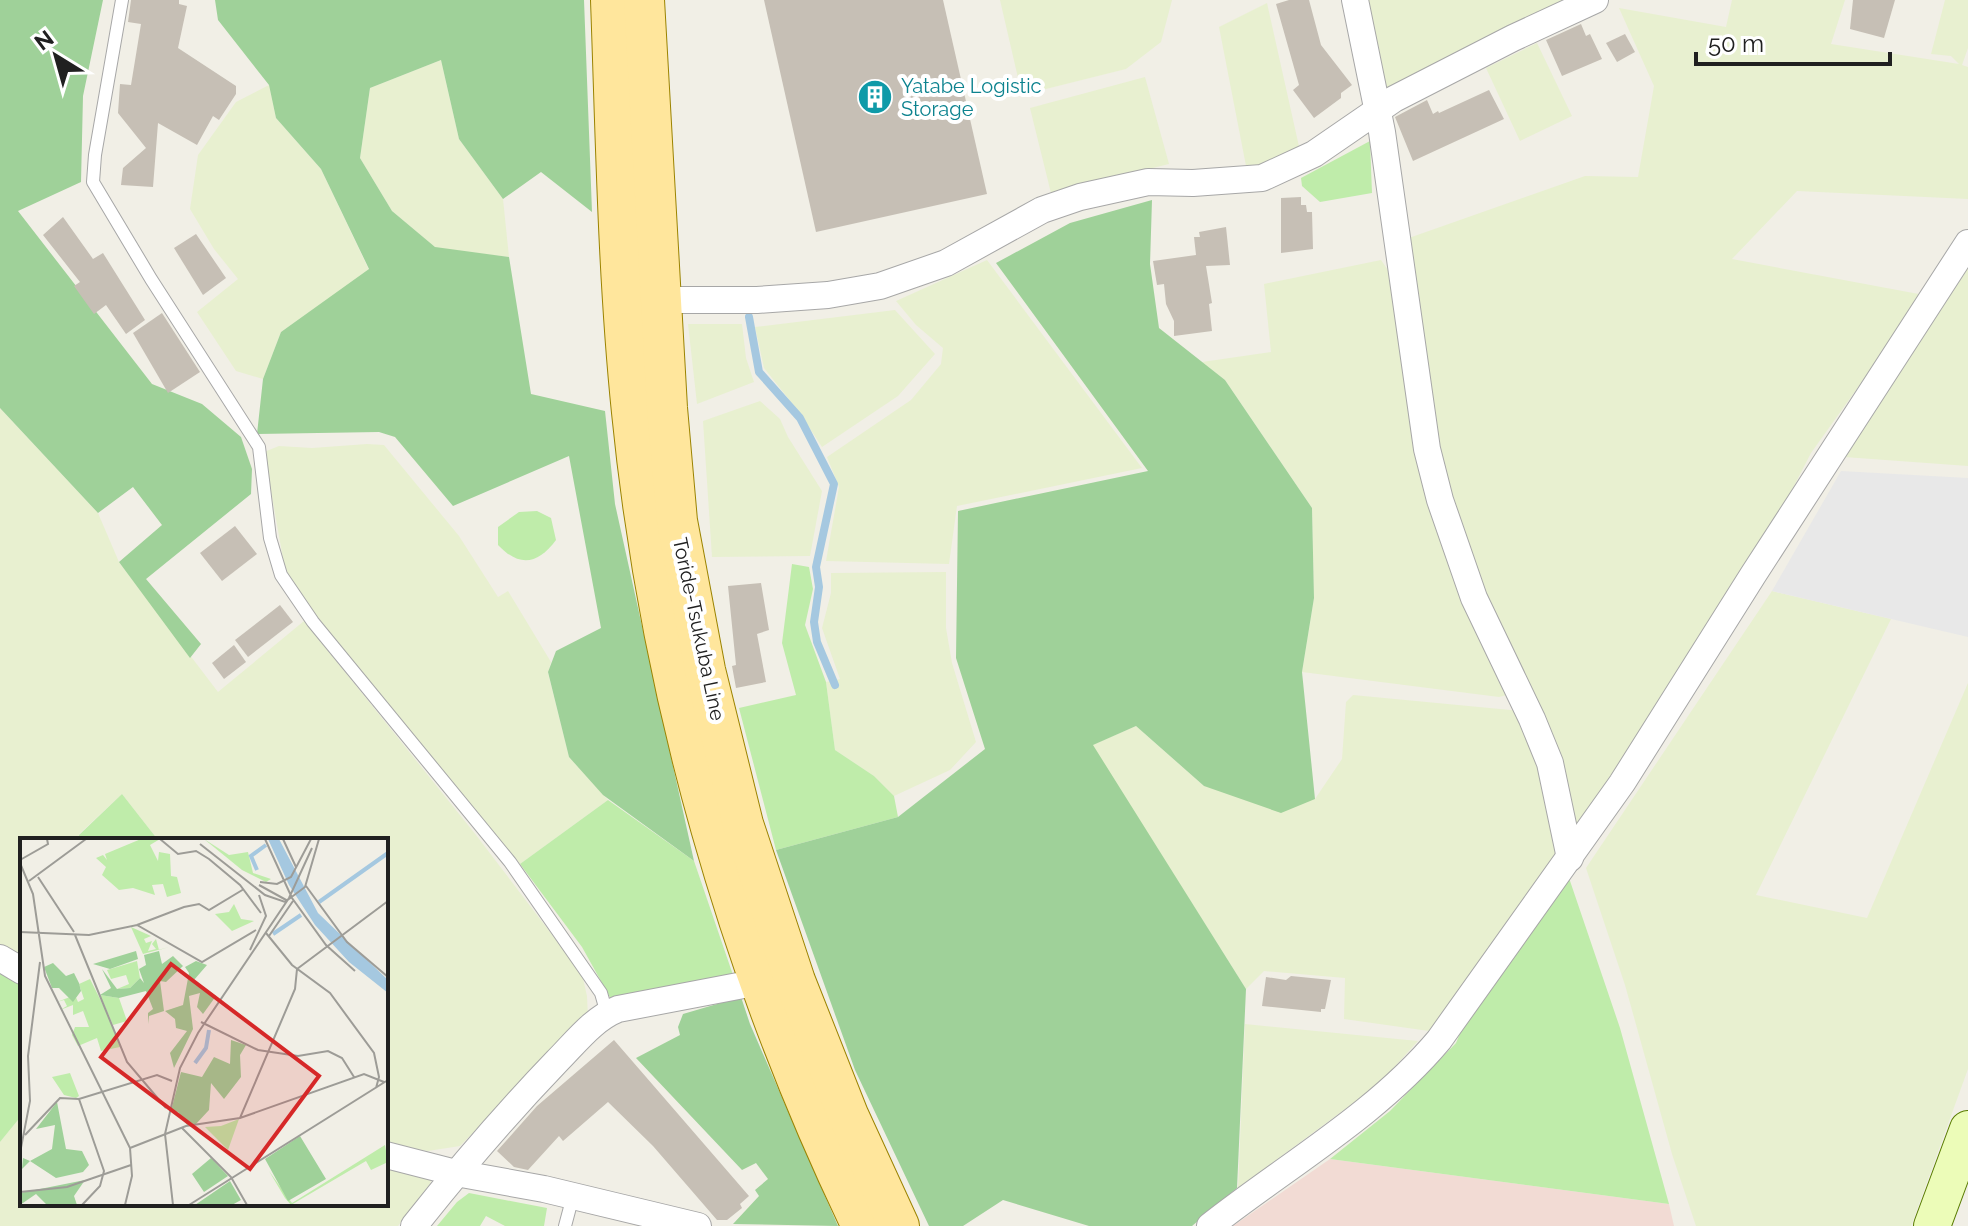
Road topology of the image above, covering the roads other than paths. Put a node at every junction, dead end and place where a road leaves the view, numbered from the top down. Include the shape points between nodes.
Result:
1 (122, 0) edge
2 (611, 0) edge
3 (644, 0) edge
4 (1355, 0) edge
5 (1595, 0) edge
6 (1379, 111) junction
7 (1968, 243) edge
8 (641, 300) junction
9 (1570, 858) junction
10 (0, 958) edge
11 (20, 970) edge
12 (759, 982) junction
13 (607, 1014) junction
14 (1968, 1129) edge
15 (388, 1156) edge
16 (456, 1173) junction
17 (573, 1196) junction
18 (414, 1226) edge
19 (565, 1226) edge
20 (698, 1226) edge
21 (862, 1226) edge
22 (899, 1226) edge
23 (1210, 1226) edge
24 (1932, 1226) edge

1 - 13 lane via 93,182 259,447 270,538 281,575 313,622 510,862 601,993
2 - 8 main road, Toride-Tsukuba Line
3 - 8 main road, Toride-Tsukuba Line
4 - 6 street
5 - 6 street
6 - 8 street via 1314,154 1262,178 1148,182 1080,197 1042,210 946,263 880,286 757,300
6 - 9 street via 1427,449 1440,500 1474,598 1550,763
7 - 9 street
8 - 12 main road, Toride-Tsukuba Line via 632,412 646,527 674,679 713,839
8 - 22 main road, Toride-Tsukuba Line via 705,670 743,824 795,981
9 - 23 street via 1414,1071
10 - 11 street
12 - 13 street
12 - 21 main road, Toride-Tsukuba Line
13 - 16 street
14 - 24 street
15 - 16 street
16 - 17 street
16 - 18 street
17 - 19 lane
17 - 20 street

